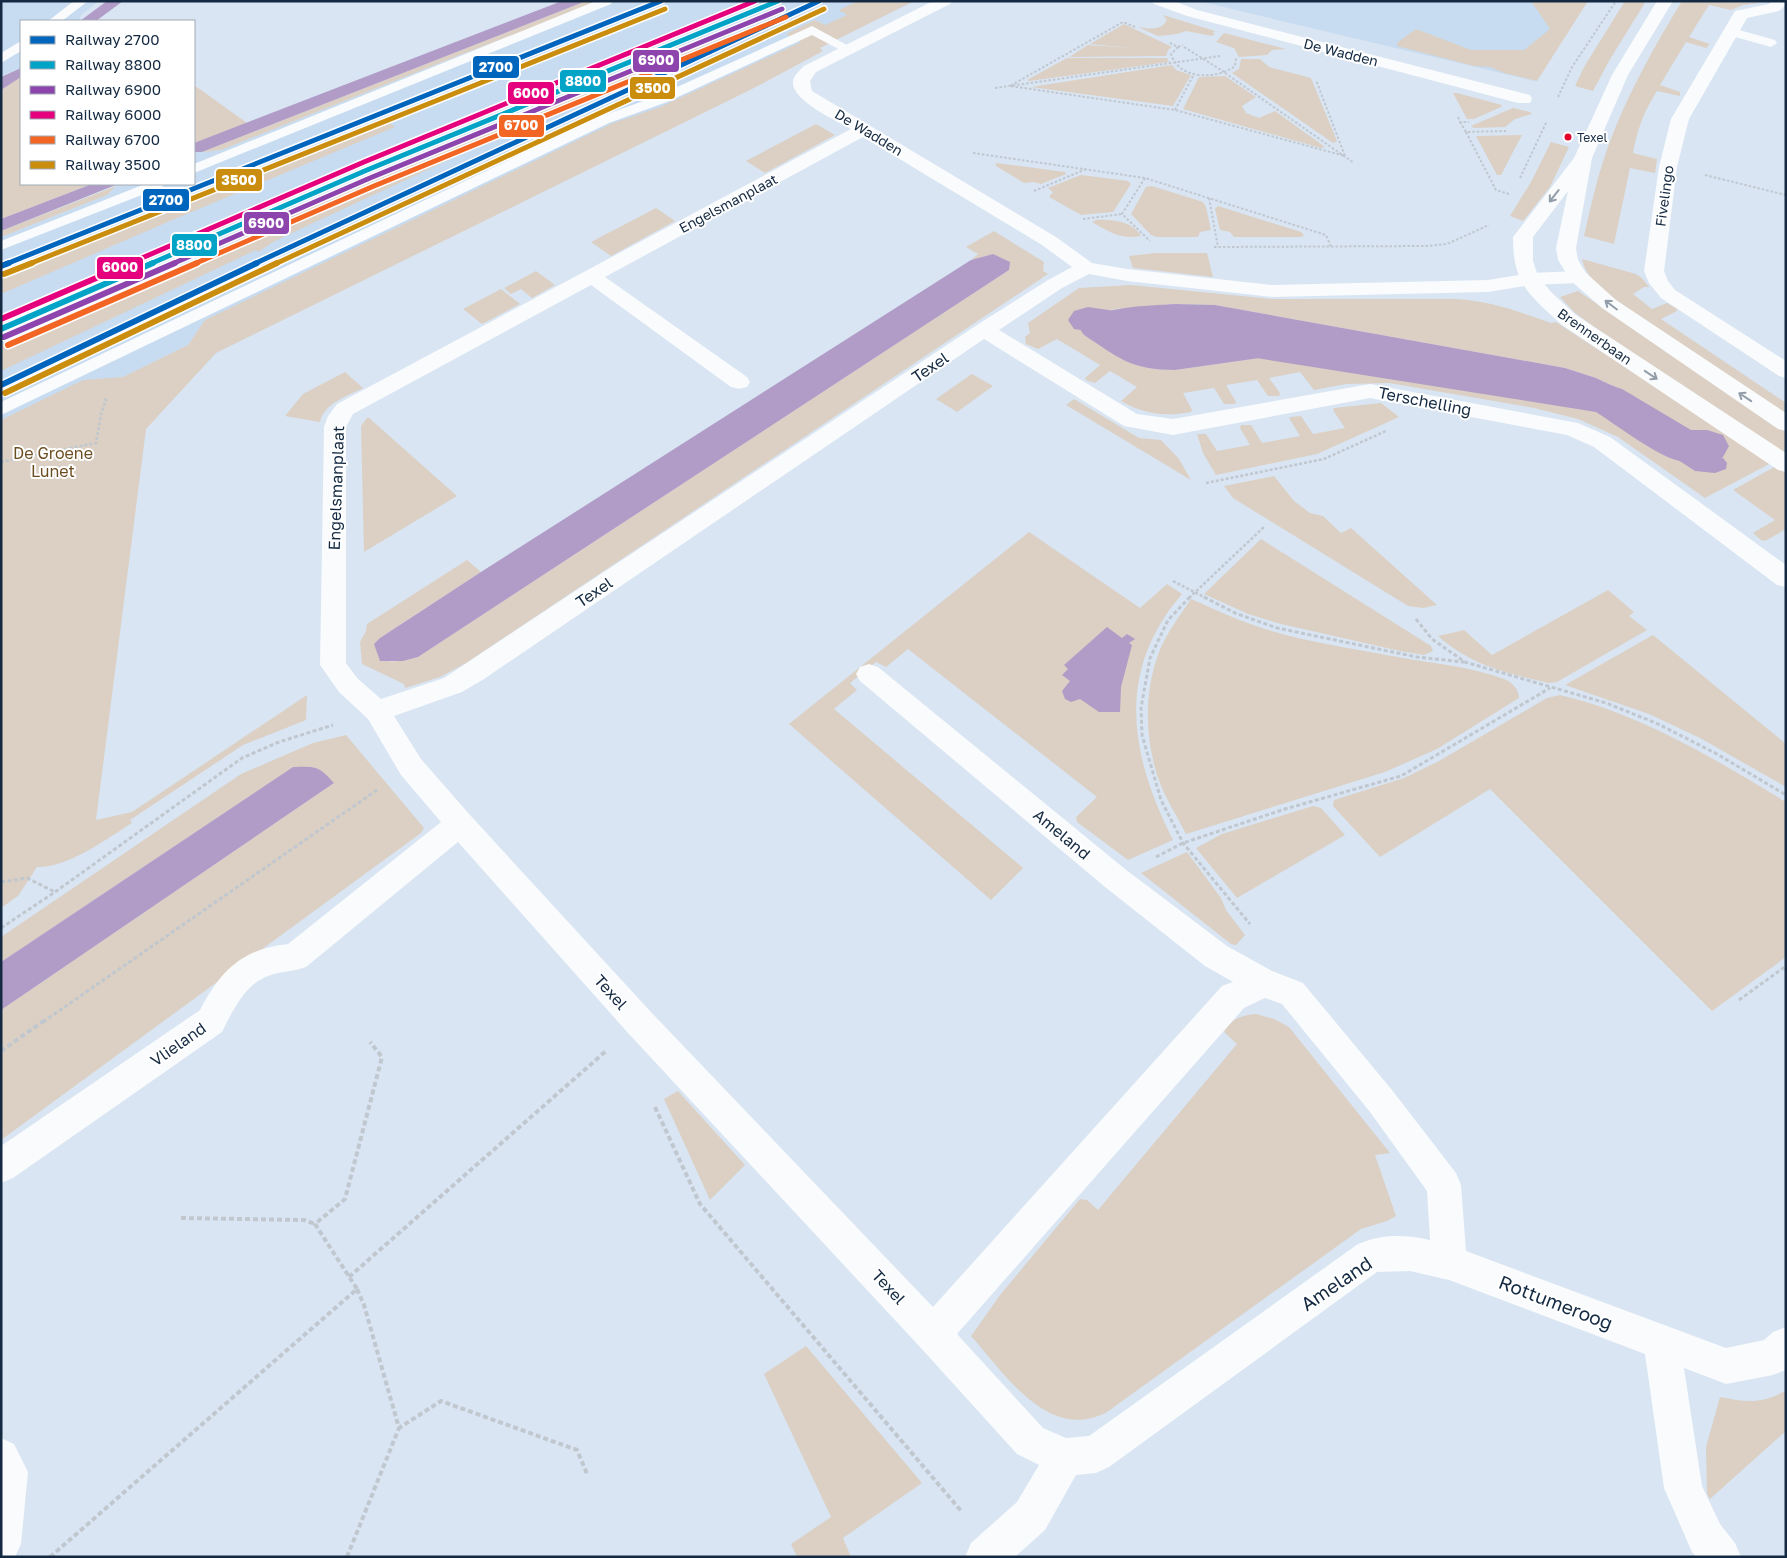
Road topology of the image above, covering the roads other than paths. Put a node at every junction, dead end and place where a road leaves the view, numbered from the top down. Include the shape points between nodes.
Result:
1 (82, 1) edge
2 (607, 1) edge
3 (945, 1) edge
4 (1159, 1) edge
5 (1665, 1) edge
6 (1781, 1) edge
7 (55, 20) edge
8 (1732, 32) junction
9 (1770, 43) dead end
10 (20, 46) edge
11 (850, 50) junction
12 (1, 59) edge
13 (1524, 99) dead end
14 (865, 129) junction
15 (1583, 158) junction
16 (195, 169) edge
17 (154, 185) edge
18 (1, 246) edge
19 (1086, 268) junction
20 (591, 276) junction
21 (1578, 276) junction
22 (1530, 280) junction
23 (984, 330) junction
24 (1786, 371) edge
25 (740, 382) dead end
26 (1, 409) edge
27 (1786, 424) edge
28 (1786, 464) edge
29 (1786, 578) edge
30 (869, 674) dead end
31 (377, 711) junction
32 (460, 824) junction
33 (1264, 983) junction
34 (1, 1166) edge
35 (1449, 1262) junction
36 (933, 1334) junction
37 (1662, 1342) junction
38 (1786, 1345) edge
39 (1065, 1456) junction
40 (1, 1457) edge
41 (1, 1544) edge
42 (989, 1553) edge
43 (1721, 1557) edge

1 - 7 lane
2 - 16 lane
3 - 11 street, De Wadden
4 - 13 street, De Wadden via 1192,13
5 - 15 street, Brennerbaan via 1620,75
6 - 8 street, Fivelingo via 1774,8 1741,14
8 - 9 lane
8 - 24 street, Fivelingo via 1680,119 1668,167 1654,271 1668,294
10 - 12 lane
11 - 14 street, De Wadden via 810,69 800,80 806,95
11 - 26 lane via 812,30 662,99 604,120
14 - 19 street, De Wadden
14 - 20 street, Engelsmanplaat
15 - 21 street, Brennerbaan via 1566,248 1568,260
15 -> 22 street, Brennerbaan via 1523,236 1524,268
17 - 18 lane
19 - 22 street via 1145,278 1272,291 1488,286
19 - 23 street, Texel
20 - 25 street
20 - 31 street, Engelsmanplaat via 352,404 339,416 335,427 333,665 348,685
21 - 22 street
27 -> 21 street, Brennerbaan via 1609,304
22 -> 28 street, Brennerbaan via 1569,320
23 - 29 street, Terschelling via 1132,421 1173,427 1370,390 1570,428 1602,442
23 - 31 street, Texel via 475,672 453,685
30 - 33 street, Ameland via 1115,878 1216,956
31 - 32 street, Texel via 411,767
32 - 34 street, Vlieland via 295,957 262,963 244,976 224,994 211,1021
32 - 36 street, Texel via 638,1022
33 - 35 street, Ameland via 1292,993 1381,1101 1444,1185
33 - 36 street via 1233,997
35 - 37 street, Rottumeroog
35 - 39 street, Ameland via 1414,1253 1391,1252 1370,1256 1096,1454
36 - 39 street, Ameland via 1030,1441
37 - 38 street, Rottumeroog via 1726,1366 1773,1357
37 - 43 street via 1683,1488 1706,1538
39 - 42 street via 1031,1516
40 - 41 street via 9,1472

